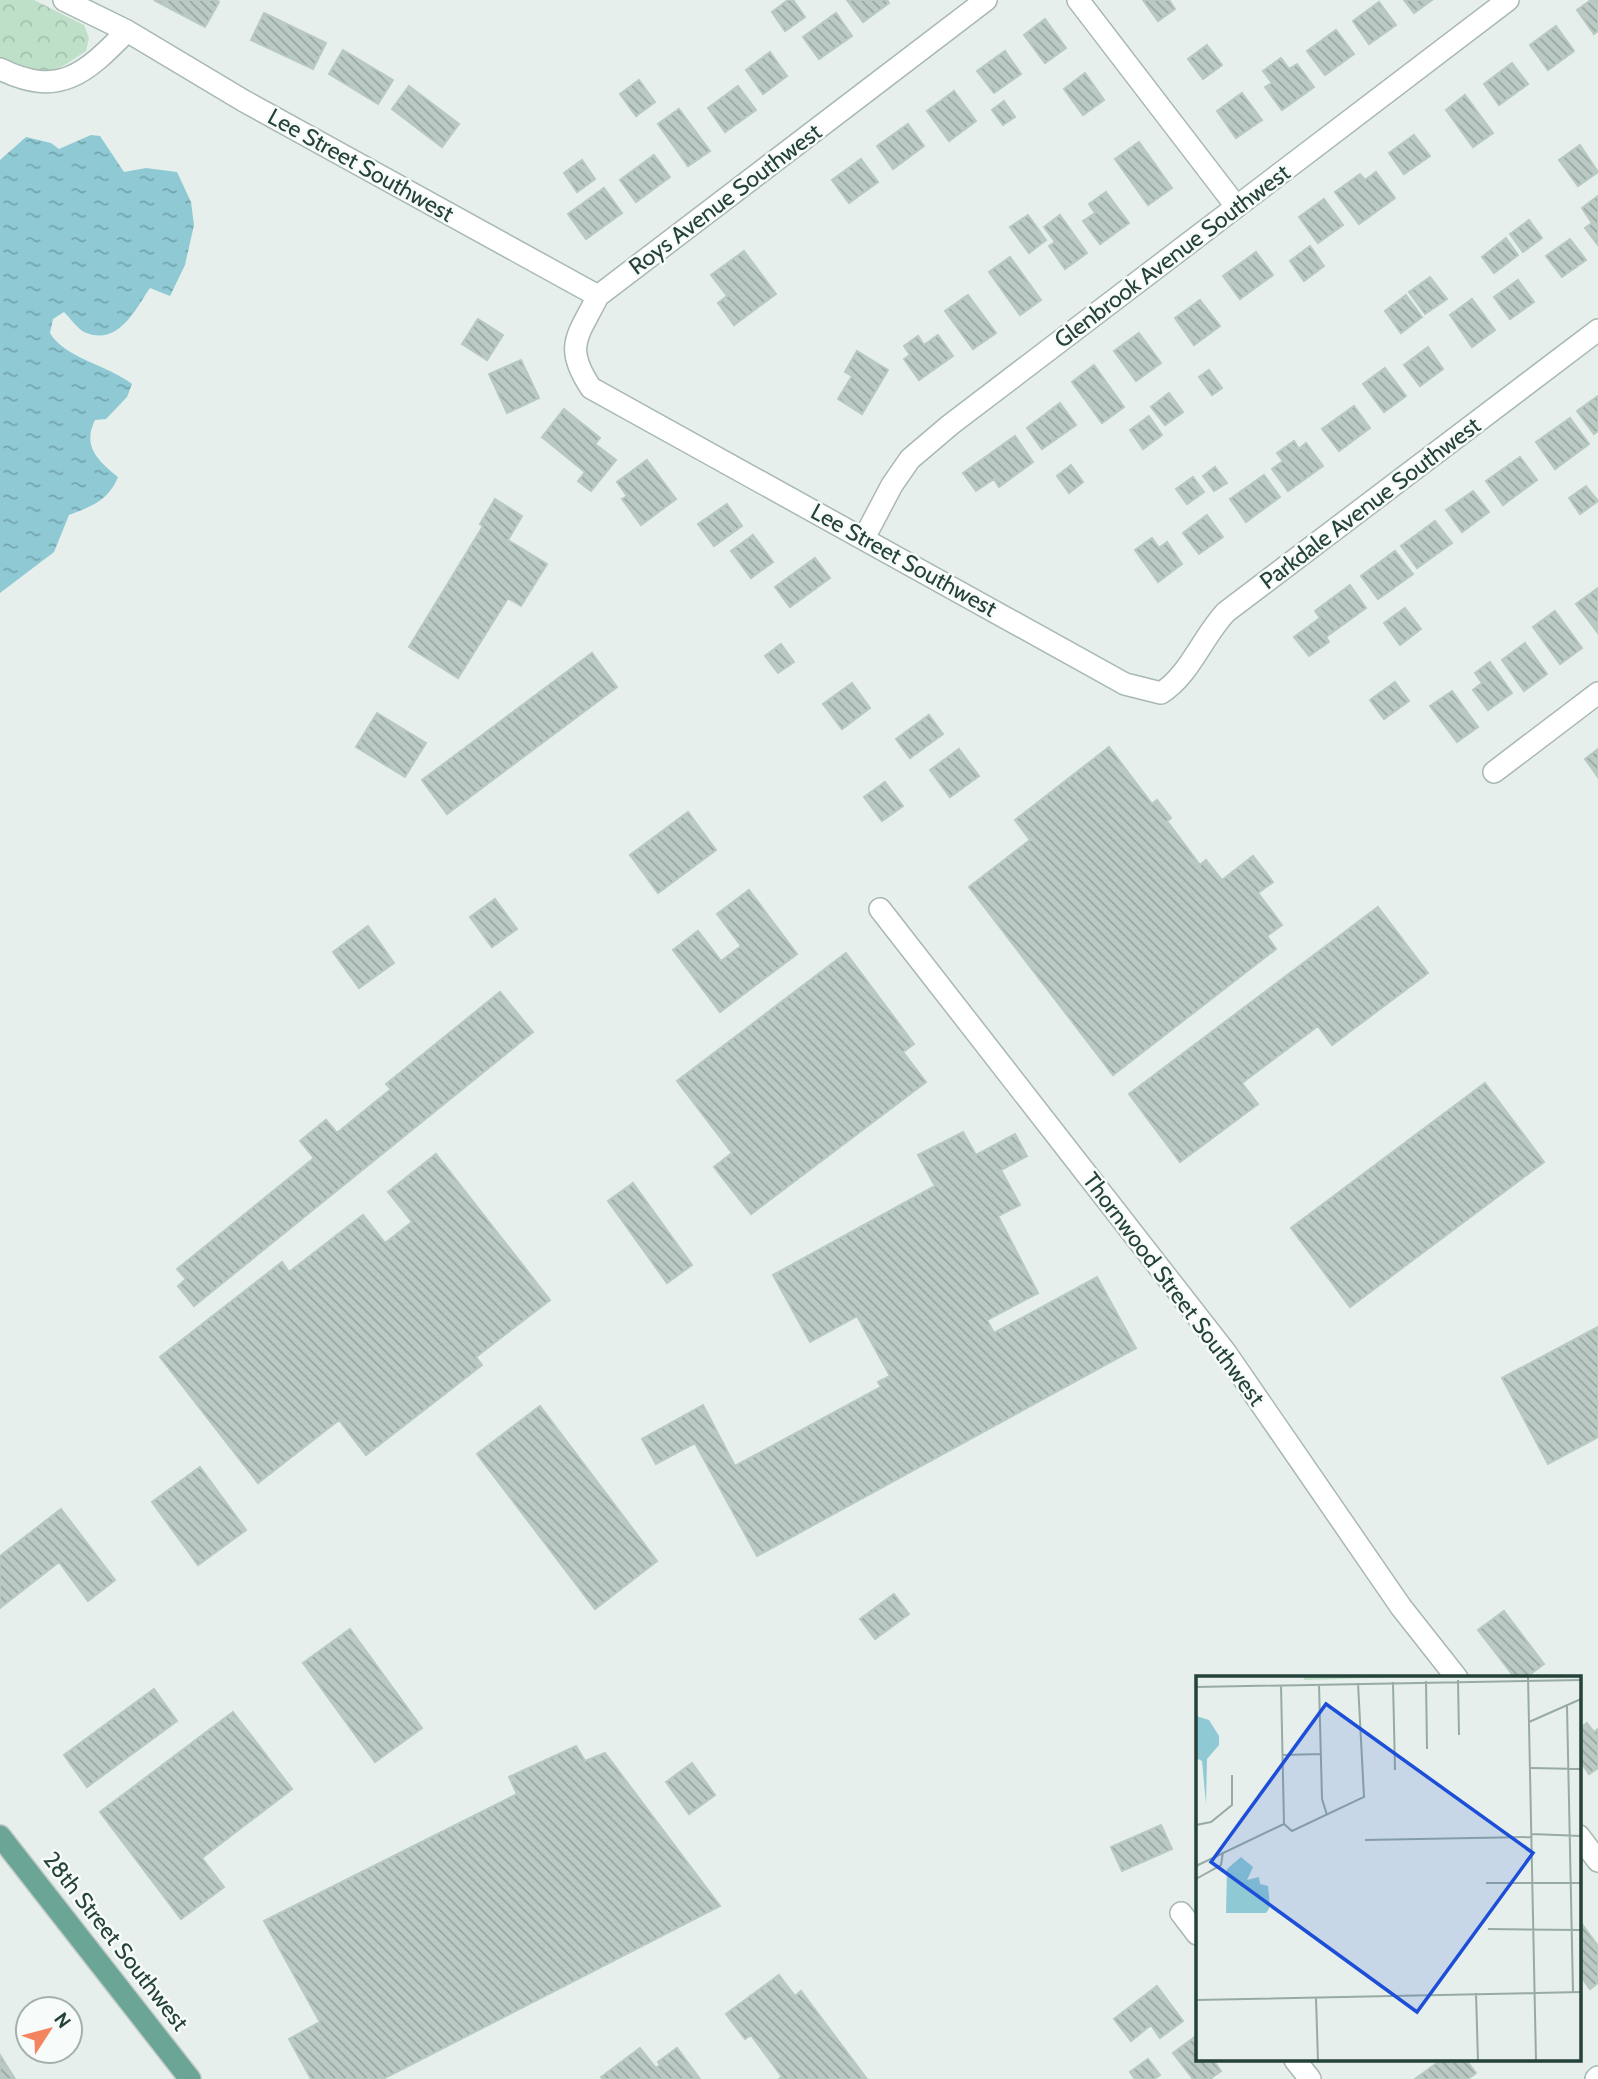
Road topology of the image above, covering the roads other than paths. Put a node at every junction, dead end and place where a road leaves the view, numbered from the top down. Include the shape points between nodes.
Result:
1 (64, 0) edge
2 (986, 0) edge
3 (1078, 0) edge
4 (1508, 0) edge
5 (127, 31) junction
6 (0, 69) edge
7 (1236, 206) junction
8 (598, 296) junction
9 (1598, 330) edge
10 (649, 419) joint
11 (864, 538) junction
12 (1161, 693) joint
13 (1598, 693) edge
14 (1494, 772) dead end
15 (880, 909) dead end
16 (1455, 1676) edge
17 (0, 1836) edge
18 (1580, 1837) edge
19 (1598, 1861) edge
20 (1181, 1913) dead end
21 (1196, 1933) edge
22 (1297, 2062) edge
23 (190, 2079) edge
24 (1310, 2079) edge

1 - 5 street, Lee Street Southwest
2 - 8 street, Roys Avenue Southwest
3 - 7 street
4 - 7 street, Glenbrook Avenue Southwest
5 - 6 street via 75,75 46,83 27,82
5 - 8 street, Lee Street Southwest via 244,101
7 - 11 street, Glenbrook Avenue Southwest via 910,459
8 - 10 street, Roys Avenue Southwest via 575,344 574,358 591,388
9 - 12 street, Parkdale Avenue Southwest via 1226,612 1172,687
10 - 11 street, Lee Street Southwest
11 - 12 street, Lee Street Southwest via 1125,684
13 - 14 street
15 - 16 street, Thornwood Street Southwest via 1226,1353 1401,1607
17 - 23 main road, 28th Street Southwest
18 - 19 street
20 - 21 street
22 - 24 street

